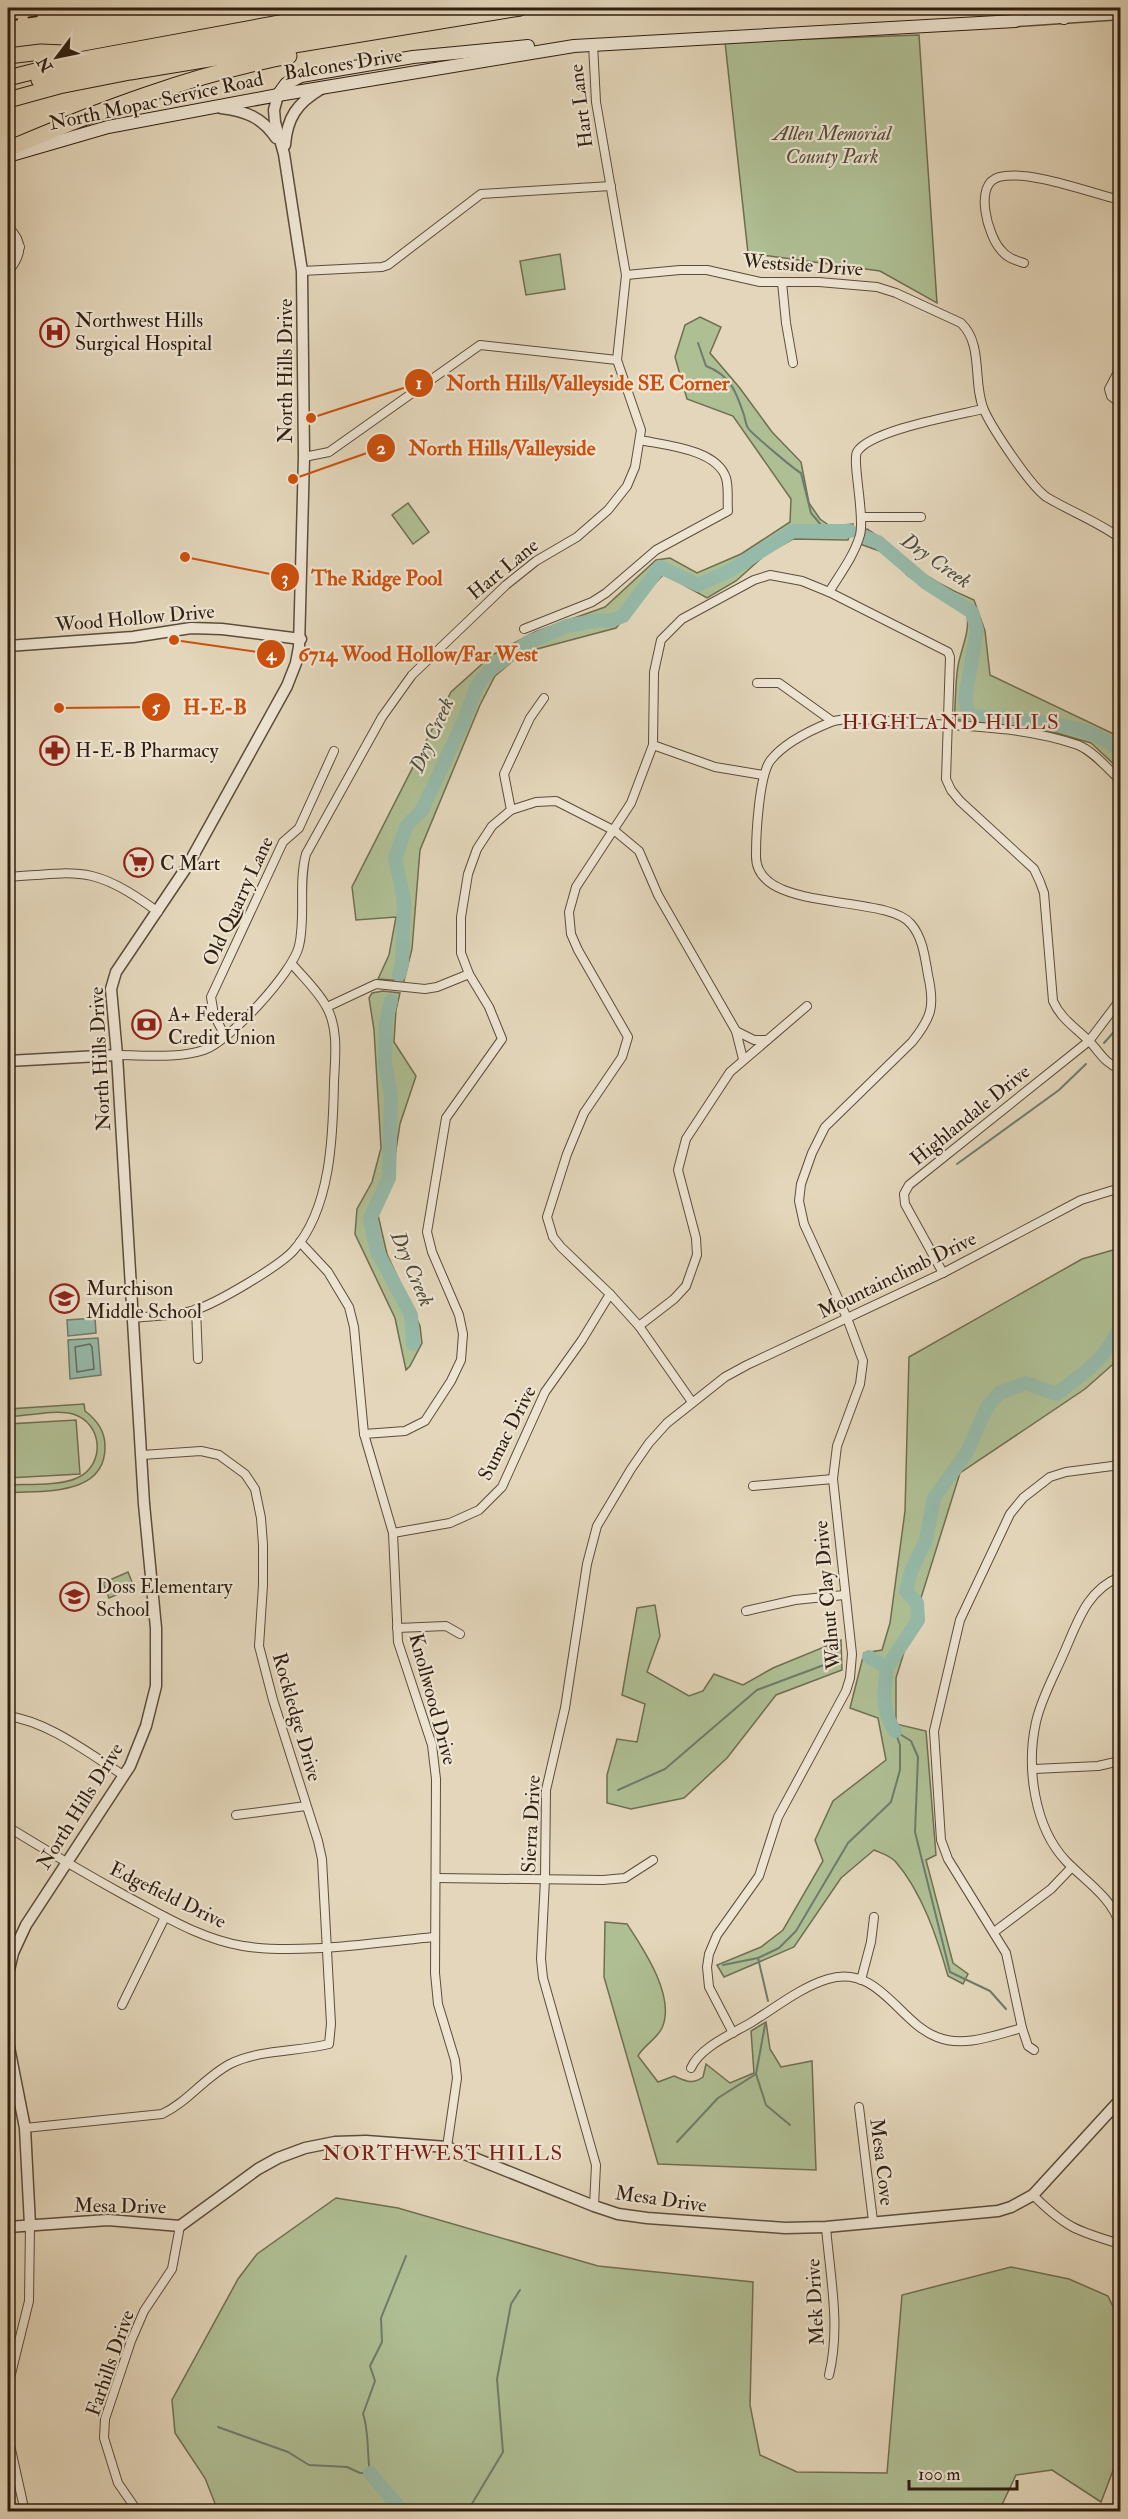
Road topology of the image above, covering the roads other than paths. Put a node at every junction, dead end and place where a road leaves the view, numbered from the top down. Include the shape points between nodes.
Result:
1 (303, 8) edge
2 (361, 8) edge
3 (441, 8) edge
4 (520, 8) edge
5 (1020, 8) edge
6 (1035, 8) edge
7 (1120, 14) edge
8 (1064, 18) junction
9 (1015, 21) junction
10 (349, 36) junction
11 (593, 44) junction
12 (574, 46) junction
13 (64, 53) junction
14 (8, 56) edge
15 (8, 68) edge
16 (8, 78) edge
17 (325, 86) junction
18 (8, 90) edge
19 (278, 95) junction
20 (8, 100) edge
21 (213, 108) junction
22 (8, 149) edge
23 (284, 154) junction
24 (8, 156) edge
25 (611, 186) junction
26 (1120, 200) edge
27 (8, 227) edge
28 (8, 245) edge
29 (20, 247) junction
30 (1024, 263) dead end
31 (302, 271) junction
32 (8, 272) edge
33 (626, 275) junction
34 (782, 282) junction
35 (617, 360) junction
36 (793, 363) dead end
37 (1120, 368) edge
38 (1120, 403) edge
39 (983, 409) junction
40 (640, 440) junction
41 (304, 457) junction
42 (862, 517) junction
43 (921, 517) dead end
44 (1120, 538) edge
45 (829, 592) junction
46 (524, 629) dead end
47 (301, 639) junction
48 (8, 646) edge
49 (757, 683) dead end
50 (544, 698) dead end
51 (832, 722) junction
52 (948, 725) junction
53 (653, 745) junction
54 (334, 752) dead end
55 (763, 776) junction
56 (1120, 780) edge
57 (511, 810) junction
58 (615, 831) junction
59 (8, 877) edge
60 (158, 912) junction
61 (292, 964) junction
62 (468, 974) junction
63 (1120, 1000) edge
64 (807, 1006) dead end
65 (327, 1007) junction
66 (736, 1030) junction
67 (226, 1038) junction
68 (768, 1040) junction
69 (1089, 1041) junction
70 (117, 1055) junction
71 (743, 1059) junction
72 (8, 1061) edge
73 (1120, 1069) edge
74 (1120, 1188) edge
75 (300, 1242) junction
76 (943, 1273) junction
77 (610, 1294) junction
78 (196, 1309) junction
79 (132, 1318) junction
80 (847, 1318) junction
81 (639, 1326) junction
82 (198, 1359) dead end
83 (692, 1402) junction
84 (364, 1434) junction
85 (142, 1455) junction
86 (1120, 1465) edge
87 (833, 1479) junction
88 (753, 1486) dead end
89 (393, 1533) junction
90 (1120, 1577) edge
91 (844, 1595) junction
92 (746, 1611) dead end
93 (398, 1628) junction
94 (460, 1634) dead end
95 (8, 1716) edge
96 (1120, 1761) edge
97 (1034, 1769) junction
98 (123, 1775) junction
99 (306, 1806) junction
100 (236, 1815) dead end
101 (8, 1827) edge
102 (653, 1860) dead end
103 (66, 1863) junction
104 (1072, 1868) junction
105 (436, 1878) junction
106 (545, 1880) junction
107 (165, 1917) junction
108 (874, 1917) dead end
109 (1120, 1922) edge
110 (994, 1932) junction
111 (435, 1937) junction
112 (326, 1946) junction
113 (8, 1974) edge
114 (861, 1980) junction
115 (122, 2005) dead end
116 (1022, 2028) junction
117 (733, 2033) junction
118 (8, 2042) edge
119 (1034, 2050) dead end
120 (691, 2068) dead end
121 (1120, 2100) edge
122 (859, 2107) dead end
123 (25, 2128) junction
124 (447, 2147) junction
125 (1033, 2195) junction
126 (594, 2206) junction
127 (873, 2221) junction
128 (30, 2225) junction
129 (180, 2226) junction
130 (8, 2227) edge
131 (826, 2227) junction
132 (1120, 2244) edge
133 (829, 2376) dead end
134 (8, 2386) edge
135 (8, 2436) edge
136 (25, 2511) edge
137 (138, 2511) edge

1 - 13 highway
2 - 16 highway via 79,60
3 - 18 highway via 98,67
4 - 10 highway
5 - 9 main road
6 - 8 main road
7 - 8 street, Balcones Drive
8 - 9 street, Balcones Drive
9 - 11 main road, Balcones Drive
10 - 20 highway via 130,72
10 - 22 highway via 329,48 181,82
11 - 12 main road, Balcones Drive
11 - 25 street, Hart Lane via 596,102
12 - 17 main road, Balcones Drive
12 - 19 main road, Balcones Drive via 544,45 402,59 301,76 286,84
13 - 14 highway
13 - 15 highway
17 - 19 main road, Balcones Drive
17 - 23 street, North Hills Drive via 294,111 286,130
19 - 21 main road, North Mopac Service Road
19 - 23 street, North Hills Drive via 275,122
21 - 23 street via 242,111 258,119 268,127
21 - 24 main road, North Mopac Service Road via 108,128
23 - 31 street, North Hills Drive
25 - 31 street via 481,194 388,265
25 - 33 street, Hart Lane
26 - 30 street via 1056,182 996,178 986,192 988,224 1002,251
27 - 29 street
28 - 29 street
29 - 32 street via 19,259
31 - 41 street, North Hills Drive
33 - 34 street, Westside Drive via 707,270 747,280
33 - 35 street, Hart Lane
34 - 36 street
34 - 39 street, Westside Drive via 877,287 961,323 969,330 973,342
35 - 40 street, Hart Lane via 636,411
35 - 41 street via 480,345 329,452
37 - 38 street via 1109,389
39 - 42 street via 914,424 862,448 855,462
39 - 44 street via 1037,490
40 - 46 street via 699,453 710,460 726,477 728,511 656,550 592,602
40 - 61 street, Hart Lane via 627,486 608,510 577,537 536,561 506,585 412,675 382,717 306,854 299,945
41 - 47 street, North Hills Drive
42 - 43 street
42 - 45 street via 853,554
45 - 52 street via 948,652
45 - 53 street via 802,581 770,575 682,619 661,640 656,656
47 - 48 street, Wood Hollow Drive via 191,628 133,637
47 - 60 street, North Hills Drive via 287,686
49 - 51 street via 779,683
50 - 57 street via 530,718 504,774
51 - 52 street
51 - 55 street via 778,752
52 - 56 street via 1037,734 1081,746
52 - 69 street via 946,779 951,790 1034,869 1044,893 1053,1001 1059,1014
53 - 55 street via 715,767
53 - 58 street via 631,803
54 - 67 street, Old Quarry Lane via 299,828 283,842 211,997 214,1015
55 - 80 street, Walnut Clay Drive via 755,857 761,873 772,883 821,901 884,911 910,922 919,935 932,991 932,1008 925,1026 825,1127 801,1184 799,1201 804,1224
57 - 58 street via 536,801 556,801
57 - 62 street via 492,826 477,849 468,874 461,916 461,953
58 - 66 street via 639,851 658,896
58 - 77 street via 590,862 576,887 569,912 571,934 578,950 628,1037 622,1057 584,1113 547,1217 553,1237 561,1247
59 - 60 street via 94,877 119,887
60 - 70 street, North Hills Drive via 116,972 111,989
61 - 65 street
61 - 67 street, Hart Lane
62 - 65 street via 425,989 376,984
62 - 84 street via 489,1007 502,1039 446,1118 427,1232 464,1334 460,1360 425,1421 405,1431
63 - 69 street, Highlandale Drive
64 - 68 street
65 - 75 street via 334,1032 333,1134 321,1197
66 - 68 street via 754,1040
66 - 71 street
67 - 70 street, Hart Lane via 206,1049 183,1054
68 - 71 street
69 - 73 street via 1109,1065
69 - 76 street, Highlandale Drive via 909,1185 904,1194 905,1204
70 - 72 street, Hart Lane
70 - 79 street, North Hills Drive
71 - 81 street via 730,1072 686,1138 681,1152 680,1184 696,1238 692,1273 674,1299
74 - 76 street, Mountainclimb Drive via 1081,1200
75 - 78 street via 276,1265
75 - 84 street, Knollwood Drive via 328,1272 349,1307
76 - 80 street, Mountainclimb Drive
77 - 81 street
77 - 89 street, Sumac Drive via 545,1392 502,1487 479,1510 450,1523
78 - 79 street
78 - 82 street
79 - 85 street, North Hills Drive
80 - 83 street, Mountainclimb Drive via 747,1365
80 - 87 street, Walnut Clay Drive via 863,1371 837,1446
81 - 83 street
83 - 106 street, Sierra Drive via 649,1443 597,1526 587,1564 565,1708 546,1790
84 - 89 street, Knollwood Drive
85 - 98 street, North Hills Drive via 156,1686 146,1726
85 - 99 street, Rockledge Drive via 201,1451 219,1455 245,1474 255,1489 262,1545 259,1646
86 - 110 street via 1050,1477 1023,1498 1010,1514 972,1591 951,1651 934,1731 941,1840 948,1859
87 - 88 street
87 - 91 street, Walnut Clay Drive
89 - 93 street, Knollwood Drive
90 - 97 street via 1099,1589 1083,1610 1039,1713 1033,1746
91 - 92 street
91 - 117 street, Walnut Clay Drive via 852,1654 846,1691 778,1817 759,1876 717,1935 709,1954 710,1987
93 - 94 street via 446,1626
93 - 105 street, Knollwood Drive via 401,1657 432,1745
95 - 98 street via 56,1734
96 - 97 street
97 - 104 street via 1036,1802 1045,1827
98 - 103 street, North Hills Drive
99 - 100 street
99 - 112 street, Rockledge Drive via 322,1859
101 - 103 street, Edgefield Drive
102 - 106 street via 625,1878
103 - 107 street, Edgefield Drive
103 - 113 street, North Hills Drive via 26,1925
104 - 109 street via 1110,1905
104 - 110 street
105 - 106 street
105 - 111 street, Knollwood Drive
106 - 126 street, Sierra Drive via 543,1978 596,2165
107 - 112 street, Edgefield Drive via 201,1934 244,1946
107 - 115 street
108 - 114 street
110 - 116 street via 1006,1953
111 - 112 street, Edgefield Drive
111 - 124 street, Knollwood Drive via 438,2004 457,2078
112 - 123 street, Rockledge Drive via 329,2044 241,2059 217,2072 162,2114
114 - 116 street via 881,1991 936,2037 968,2041
114 - 117 street via 828,1979
116 - 119 street via 1028,2046
117 - 120 street via 695,2059
118 - 123 street
121 - 125 street, Mesa Drive
122 - 127 street, Mesa Cove
123 - 128 street
124 - 126 street, Mesa Drive
124 - 129 street, Mesa Drive via 366,2140 305,2148 258,2169
125 - 127 street, Mesa Drive via 998,2211
125 - 132 street via 1076,2230
126 - 131 street, Mesa Drive via 647,2218 785,2228
127 - 131 street, Mesa Drive
128 - 129 street, Mesa Drive via 108,2220
128 - 130 street, Mesa Drive
128 - 134 street via 29,2301
129 - 137 street, Farhills Drive via 172,2270 144,2311 105,2419 104,2438 118,2483
131 - 133 street, Mek Drive via 836,2333
135 - 136 street

